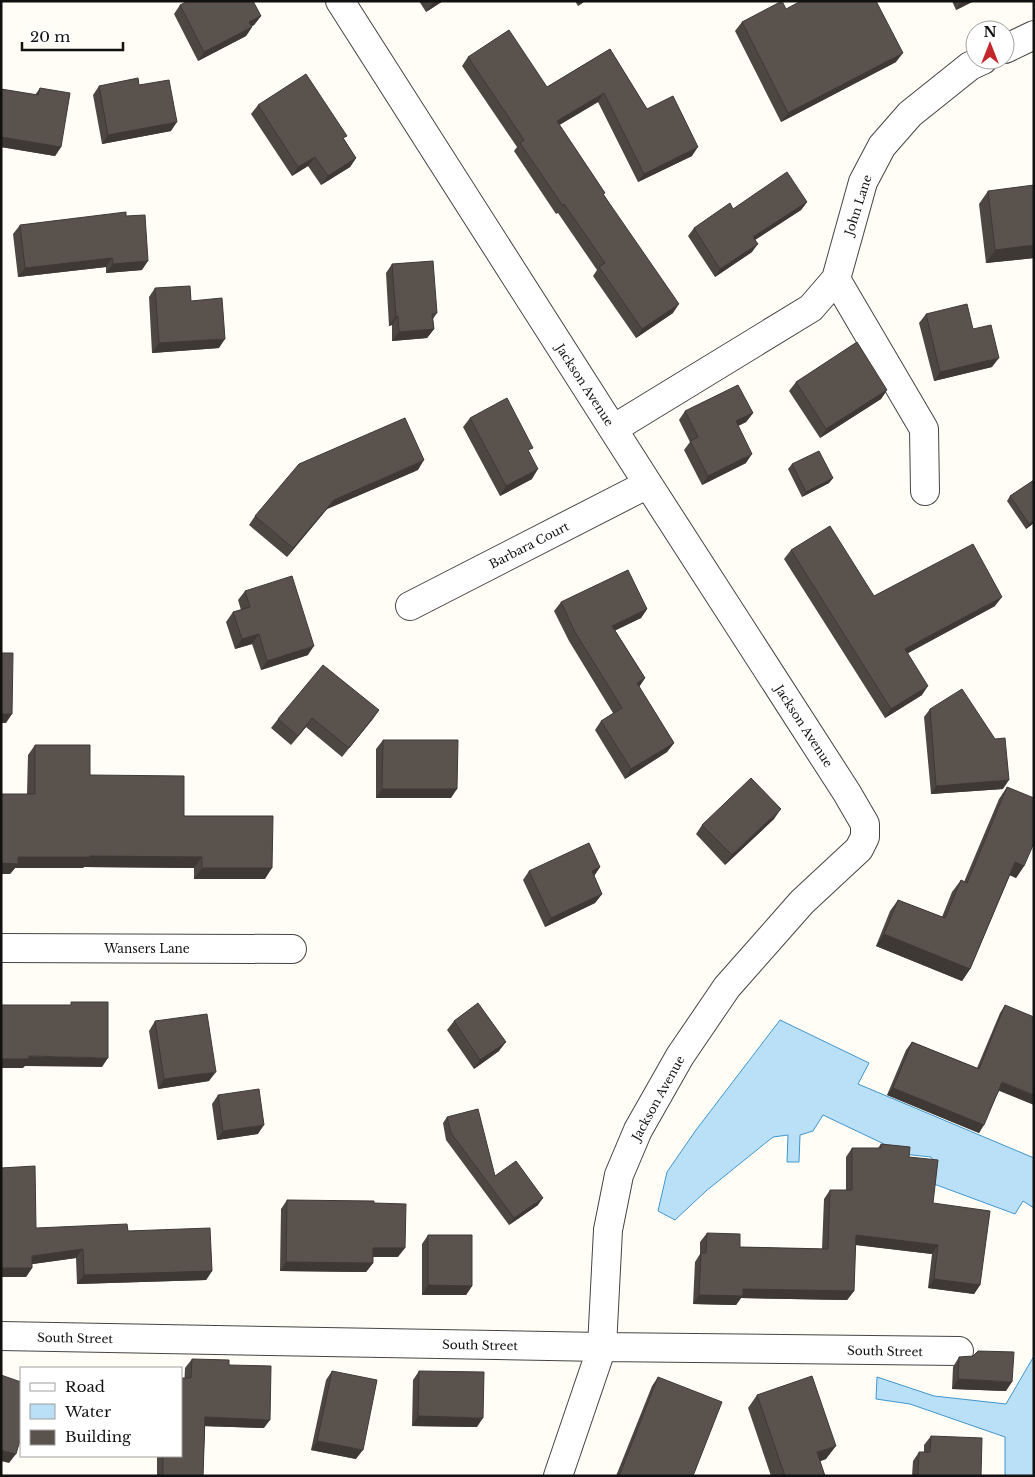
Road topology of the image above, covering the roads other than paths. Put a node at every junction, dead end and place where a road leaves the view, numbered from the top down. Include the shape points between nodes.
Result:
1 (340, 1) edge
2 (1034, 35) edge
3 (1015, 44) edge
4 (965, 70) edge
5 (836, 279) junction
6 (614, 429) junction
7 (648, 484) junction
8 (925, 491) dead end
9 (410, 606) dead end
10 (1, 948) edge
11 (292, 949) dead end
12 (1, 1336) edge
13 (602, 1347) junction
14 (959, 1351) dead end
15 (558, 1476) edge

1 - 6 street, Jackson Avenue
2 - 3 street
4 - 5 street, John Lane via 910,114 882,146 863,182
5 - 6 street, John Lane via 812,308
5 - 8 street via 924,429
6 - 7 street, Jackson Avenue
7 - 9 street, Barbara Court
7 - 13 street, Jackson Avenue via 848,793 865,824 865,836 860,849 802,902 727,987 680,1056 638,1130 620,1175 608,1230
10 - 11 street, Wansers Lane
12 - 13 street, South Street
13 - 14 street, South Street
13 - 15 street, Jackson Avenue

